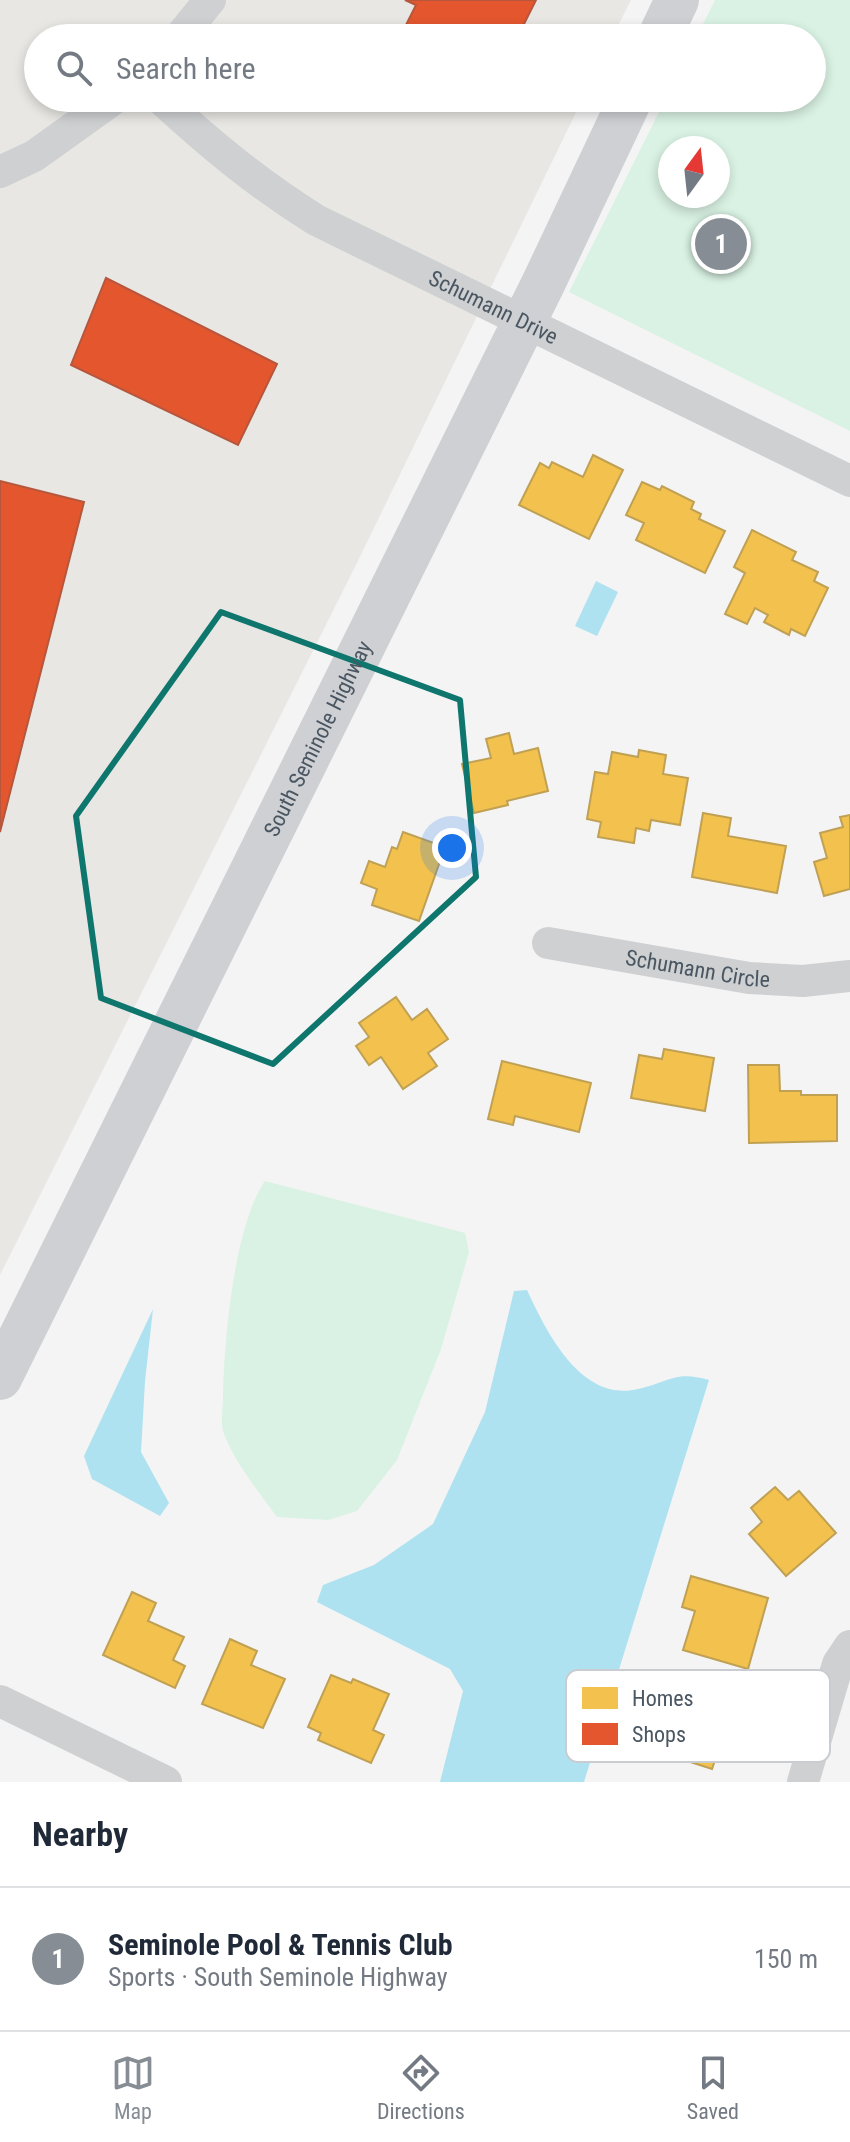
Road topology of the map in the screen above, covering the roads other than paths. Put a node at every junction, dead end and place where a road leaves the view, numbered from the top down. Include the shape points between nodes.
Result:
1 (210, 0) edge
2 (677, 0) edge
3 (190, 24) edge
4 (666, 24) edge
5 (95, 112) edge
6 (175, 112) edge
7 (624, 112) edge
8 (0, 172) edge
9 (523, 322) junction
10 (850, 481) edge
11 (548, 943) dead end
12 (850, 976) edge
13 (0, 1378) edge
14 (850, 1646) edge
15 (830, 1691) edge
16 (0, 1701) edge
17 (809, 1762) edge
18 (166, 1782) edge
19 (803, 1782) edge

1 - 3 street
2 - 4 street
5 - 8 street via 34,156
6 - 9 street, Schumann Drive via 269,191 316,220
7 - 9 street, South Seminole Highway
9 - 10 street, Schumann Drive
9 - 13 street, South Seminole Highway
11 - 12 street, Schumann Circle via 749,978 803,981
14 - 15 street
16 - 18 street
17 - 19 street

